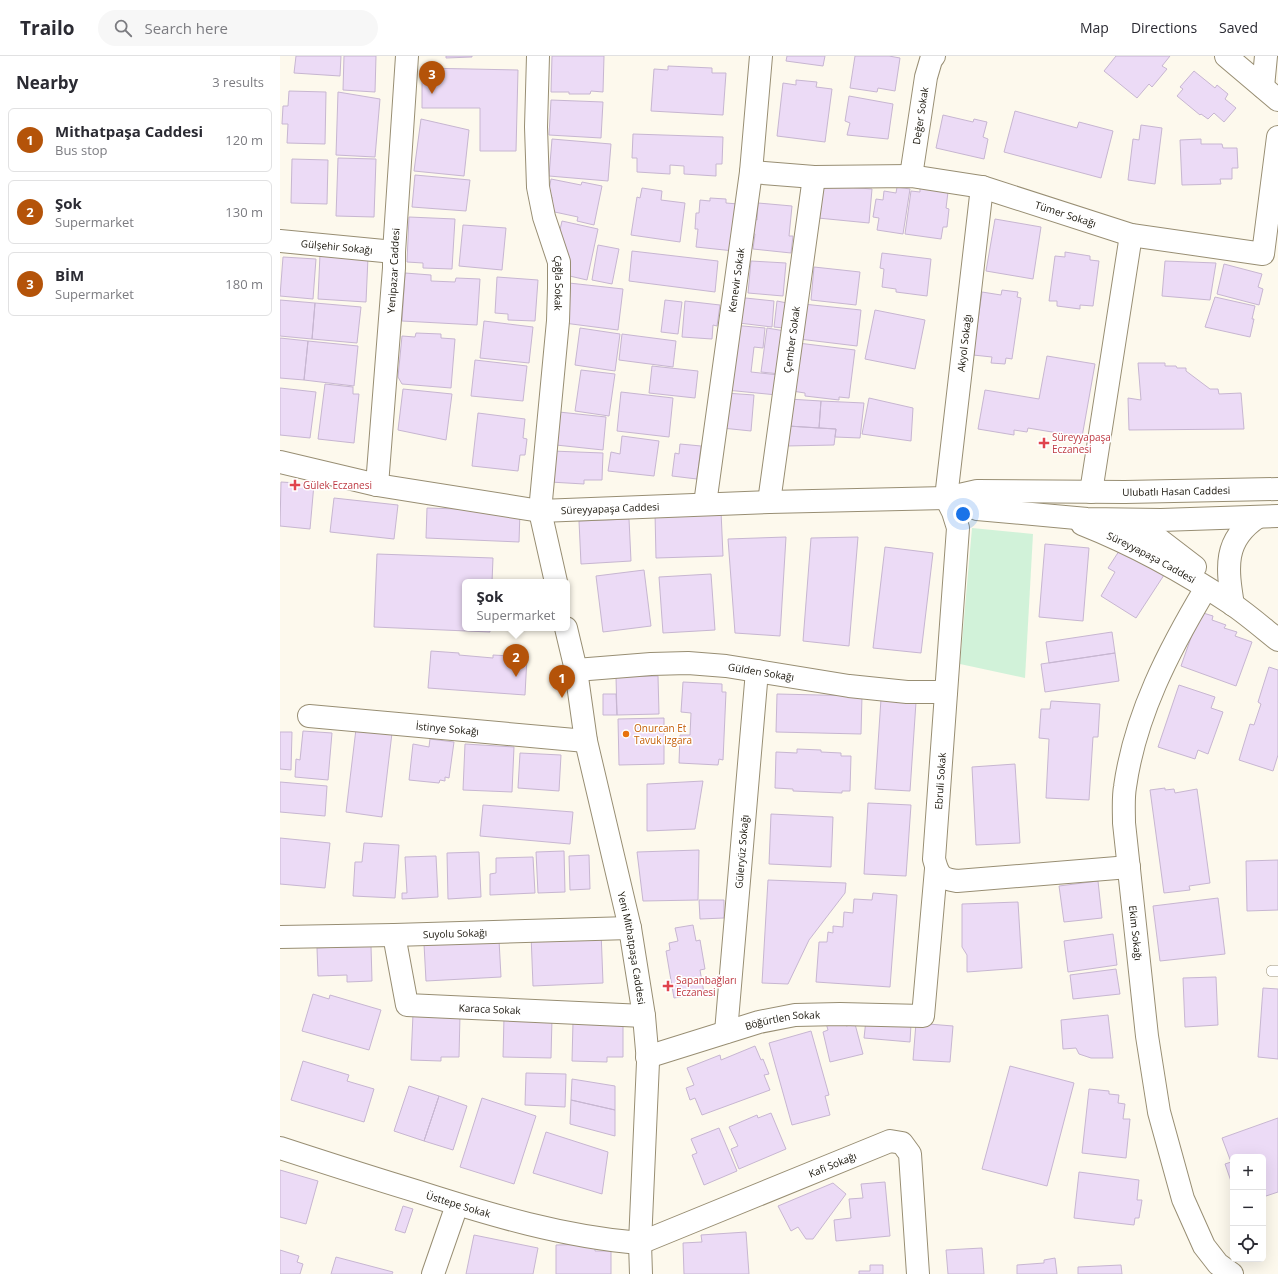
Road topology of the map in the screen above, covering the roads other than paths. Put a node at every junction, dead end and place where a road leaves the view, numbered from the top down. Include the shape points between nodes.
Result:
1 (407, 56) edge
2 (538, 56) edge
3 (760, 56) edge
4 (934, 56) edge
5 (1226, 56) edge
6 (1266, 56) edge
7 (1270, 94) edge
8 (1278, 137) edge
9 (751, 172) junction
10 (911, 176) junction
11 (814, 177) junction
12 (982, 187) junction
13 (1131, 235) junction
14 (280, 242) edge
15 (394, 252) junction
16 (1270, 254) edge
17 (280, 462) edge
18 (376, 485) junction
19 (1278, 489) edge
20 (1083, 492) junction
21 (946, 498) junction
22 (769, 502) junction
23 (705, 504) junction
24 (540, 511) junction
25 (1268, 516) edge
26 (1065, 518) junction
27 (1124, 520) junction
28 (555, 579) edge
29 (1206, 588) junction
30 (1233, 605) junction
31 (567, 631) edge
32 (1278, 640) edge
33 (576, 670) junction
34 (757, 671) junction
35 (946, 692) junction
36 (309, 716) dead end
37 (586, 741) junction
38 (1129, 867) junction
39 (936, 869) junction
40 (630, 928) junction
41 (394, 935) junction
42 (280, 937) edge
43 (644, 1016) junction
44 (923, 1016) joint
45 (726, 1032) junction
46 (647, 1057) junction
47 (280, 1148) edge
48 (457, 1205) junction
49 (640, 1243) junction
50 (433, 1274) edge
51 (641, 1274) edge
52 (918, 1274) edge
53 (1232, 1274) edge

1 - 15 street, Yenipazar Caddesi
2 - 24 street, Çağla Sokak via 538,187 544,217 559,262 558,321
3 - 9 street, Kenevir Sokak
4 - 10 street, Değer Sokak via 926,77
5 - 7 street
6 - 7 street
8 - 16 street, Tümer Sokağı
9 - 11 street, Tümer Sokağı
9 - 23 street, Kenevir Sokak
10 - 11 street, Tümer Sokağı
10 - 12 street, Tümer Sokağı
11 - 22 street, Çember Sokak
12 - 13 street, Tümer Sokağı
12 - 21 street, Akyol Sokağı
13 - 16 street, Tümer Sokağı
13 - 20 street
14 - 15 street, Gülşehir Sokağı
15 - 18 street, Yenipazar Caddesi
17 - 18 street, Süreyyapaşa Caddesi
18 - 24 street, Süreyyapaşa Caddesi
19 - 20 street, Ulubatlı Hasan Caddesi
20 - 21 street, Süreyyapaşa Caddesi via 977,491
20 - 27 street, Süreyyapaşa Caddesi
21 - 22 street, Süreyyapaşa Caddesi
21 - 26 street, Süreyyapaşa Caddesi via 977,509
21 - 35 street, Ebruli Sokak via 958,528
22 - 23 street, Süreyyapaşa Caddesi
23 - 24 street, Süreyyapaşa Caddesi
24 - 28 street
25 - 27 street
25 - 30 street via 1244,528 1236,538 1229,568
26 - 27 street, Süreyyapaşa Caddesi
26 - 29 street, Süreyyapaşa Caddesi via 1131,545
27 - 30 street, Süreyyapaşa Caddesi via 1152,534 1174,550
29 - 30 street, Süreyyapaşa Caddesi
29 - 38 street, Ekim Sokağı via 1162,669 1143,712 1132,747 1124,788 1124,823
30 - 32 street, Süreyyapaşa Caddesi
31 - 33 street, Yeni Mithatpaşa Caddesi
33 - 34 street, Gülden Sokağı via 688,663
33 - 37 street, Yeni Mithatpaşa Caddesi
34 - 35 street, Gülden Sokağı via 870,688 907,692
34 - 45 street, Güleryüz Sokağı
35 - 39 street, Ebruli Sokak via 934,859
36 - 37 street, İstinye Sokağı
37 - 40 street, Yeni Mithatpaşa Caddesi
38 - 39 street via 958,881 941,876
38 - 53 street, Ekim Sokağı via 1152,1074 1159,1112 1183,1199 1204,1246 1218,1264
39 - 44 street, Ebruli Sokak
40 - 41 street, Suyolu Sokağı
40 - 43 street, Yeni Mithatpaşa Caddesi
41 - 42 street, Suyolu Sokağı
41 - 43 street, Karaca Sokak via 407,1005
43 - 46 street, Yeni Mithatpaşa Caddesi
44 - 45 street, Böğürtlen Sokak via 795,1015
45 - 46 street, Böğürtlen Sokak
46 - 49 street, Yeni Mithatpaşa Caddesi
47 - 48 street, Üsttepe Sokak
48 - 49 street, Üsttepe Sokak via 522,1223 616,1241
48 - 50 street
49 - 51 street, Yeni Mithatpaşa Caddesi
49 - 52 street, Kafi Sokağı via 890,1141 902,1143 910,1154

